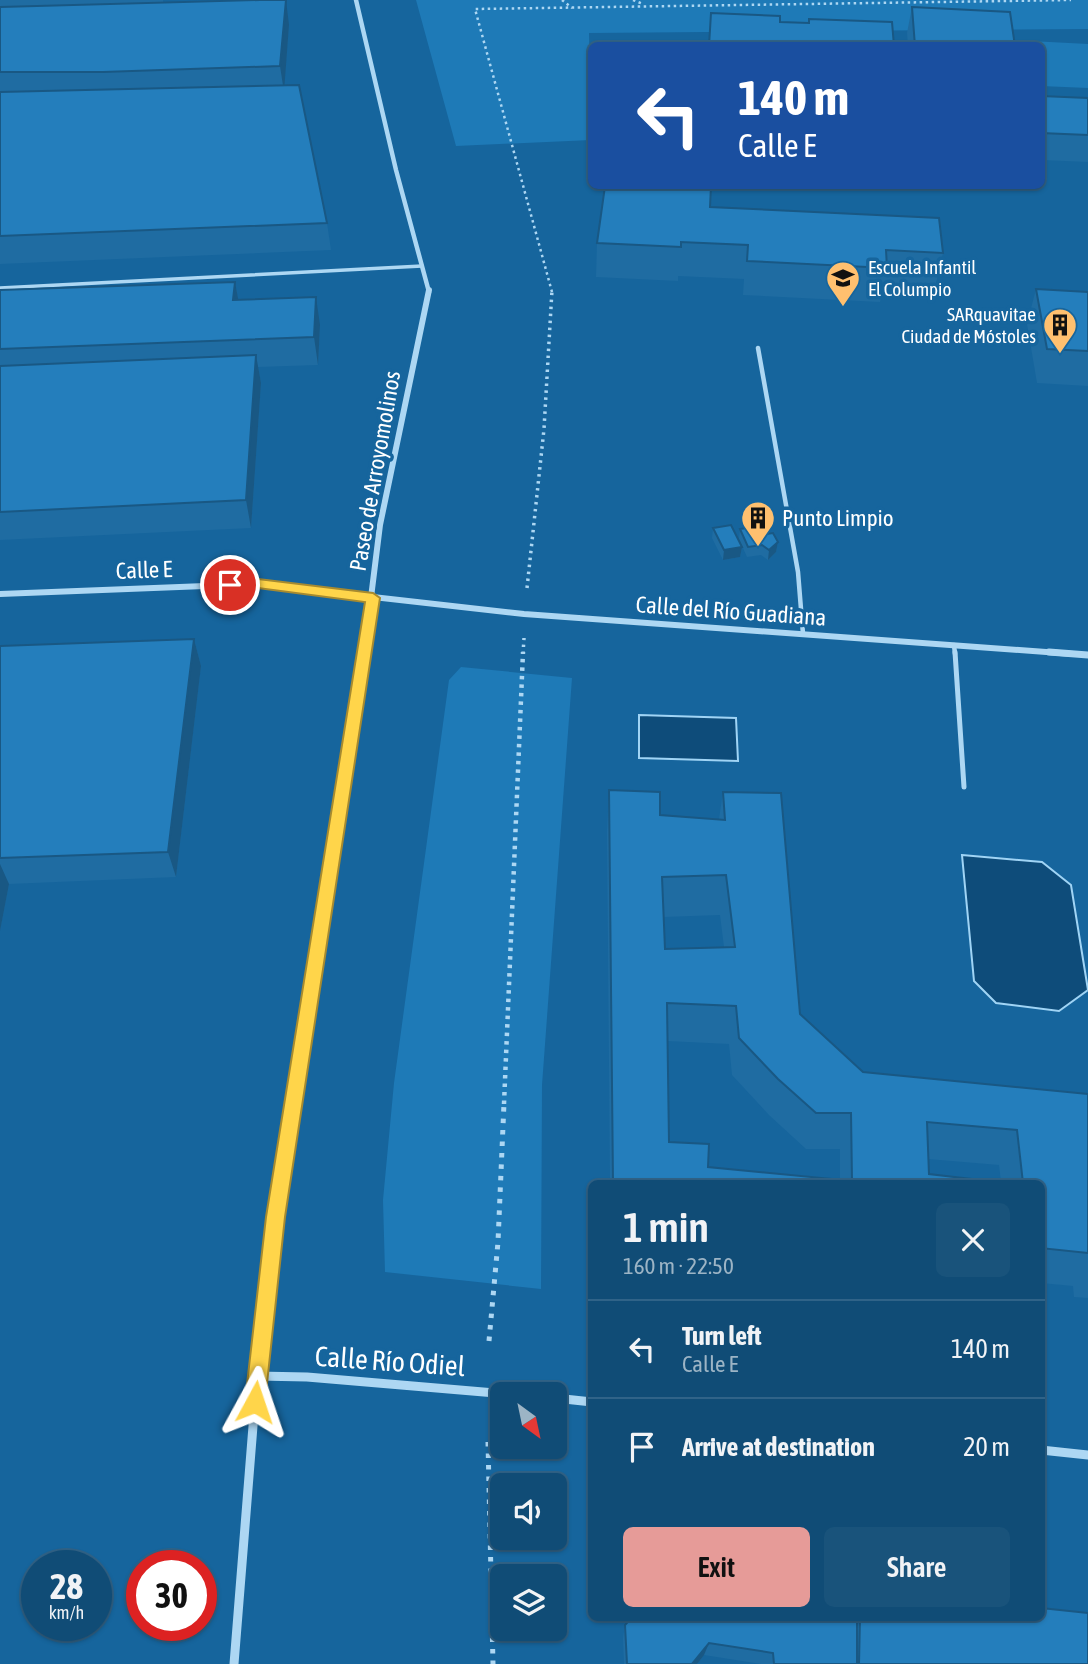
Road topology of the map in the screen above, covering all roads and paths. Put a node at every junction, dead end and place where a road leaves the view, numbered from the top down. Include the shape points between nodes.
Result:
1 (356, 0) edge
2 (472, 0) edge
3 (562, 0) edge
4 (633, 0) edge
5 (741, 0) edge
6 (808, 0) edge
7 (1071, 0) edge
8 (732, 5) junction
9 (803, 5) junction
10 (646, 6) junction
11 (573, 8) junction
12 (475, 9) junction
13 (422, 266) junction
14 (0, 288) edge
15 (758, 348) dead end
16 (0, 594) edge
17 (373, 598) junction
18 (524, 614) junction
19 (803, 634) junction
20 (954, 645) junction
21 (1088, 655) edge
22 (964, 787) dead end
23 (489, 1341) dead end
24 (257, 1376) junction
25 (490, 1392) edge
26 (567, 1399) edge
27 (588, 1402) edge
28 (488, 1441) dead end
29 (1045, 1450) edge
30 (1088, 1455) edge
31 (234, 1664) edge
32 (493, 1664) edge

1 - 13 street, Paseo de Arroyomolinos
2 - 12 path
3 - 11 path
4 - 10 path
5 - 8 path
6 - 9 path
7 - 9 path
8 - 9 path
8 - 10 path
10 - 11 path
11 - 12 path
12 - 18 path via 552,288 544,429
13 - 14 lane
13 - 17 street, Paseo de Arroyomolinos via 429,291 380,524
15 - 19 lane via 798,572
16 - 17 street, Calle E via 258,583
17 - 18 street, Calle del Río Guadiana
17 - 24 street, Paseo de Arroyomolinos via 276,1217
18 - 19 street, Calle del Río Guadiana
18 - 23 path via 498,1242
19 - 20 street, Calle del Río Guadiana
20 - 21 street, Calle del Río Guadiana
20 - 22 lane
24 - 25 street, Calle Río Odiel
24 - 31 street, Paseo de Arroyomolinos
26 - 27 street
28 - 32 path
29 - 30 street

